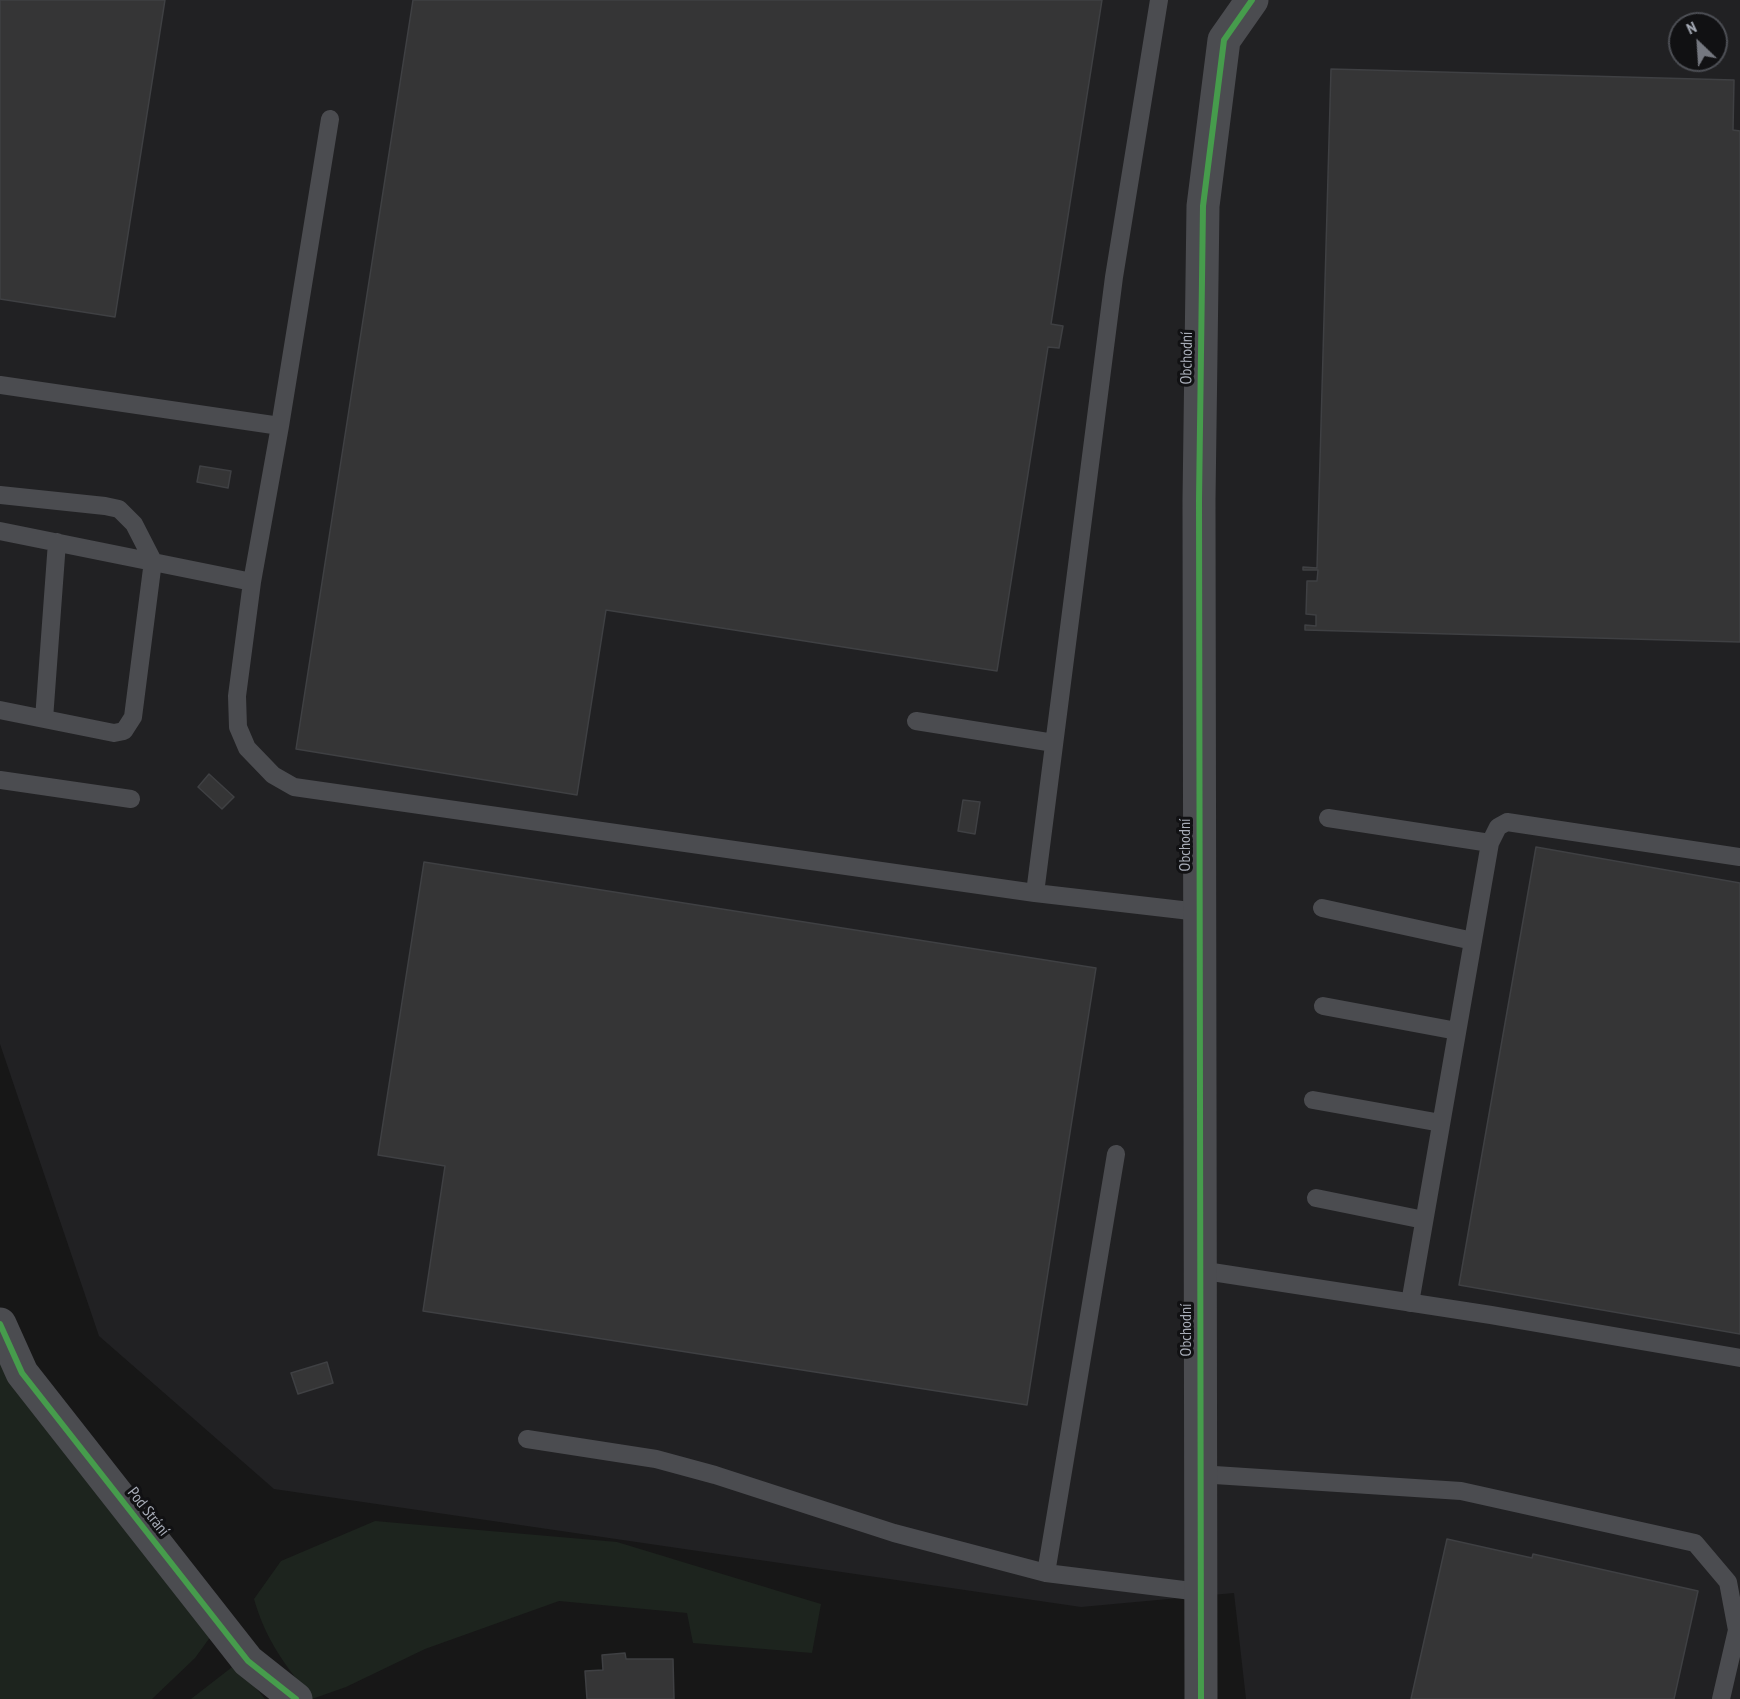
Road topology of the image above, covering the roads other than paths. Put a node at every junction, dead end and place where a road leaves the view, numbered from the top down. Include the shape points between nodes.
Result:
1 (1159, 0) edge
2 (1252, 0) edge
3 (330, 119) dead end
4 (0, 385) edge
5 (280, 426) junction
6 (0, 495) edge
7 (0, 531) edge
8 (57, 542) junction
9 (153, 561) junction
10 (252, 582) junction
11 (0, 710) edge
12 (44, 719) junction
13 (915, 721) dead end
14 (1054, 743) junction
15 (0, 780) edge
16 (131, 799) dead end
17 (1328, 818) dead end
18 (1490, 843) junction
19 (1740, 857) edge
20 (1035, 893) junction
21 (1322, 908) dead end
22 (1199, 912) junction
23 (1473, 941) junction
24 (1323, 1006) dead end
25 (1457, 1031) junction
26 (1313, 1100) dead end
27 (1441, 1123) junction
28 (1116, 1154) dead end
29 (1316, 1198) dead end
30 (1424, 1220) junction
31 (1199, 1270) junction
32 (1410, 1303) junction
33 (0, 1324) edge
34 (1740, 1358) edge
35 (527, 1439) dead end
36 (1199, 1474) junction
37 (1046, 1573) junction
38 (1200, 1592) junction
39 (296, 1699) edge
40 (1201, 1699) edge
41 (1721, 1699) edge

1 - 14 lane via 1114,277
2 - 22 street, Obchodní via 1224,40 1203,206 1198,500
3 - 5 lane
4 - 5 lane
5 - 10 lane
6 - 9 lane via 119,509 134,524
7 - 8 lane
8 - 9 lane
8 - 12 lane
9 - 10 lane
9 - 12 lane via 131,724 114,733
10 - 20 lane via 237,696 238,727 247,748 273,775 294,787
11 - 12 lane
13 - 14 lane
14 - 20 lane
15 - 16 lane
17 - 18 lane
18 - 19 lane via 1498,827 1507,822
18 - 23 lane
20 - 22 lane
21 - 23 lane
22 - 31 street, Obchodní
23 - 25 lane
24 - 25 lane
25 - 27 lane
26 - 27 lane
27 - 30 lane
28 - 37 lane
29 - 30 lane
30 - 32 lane
31 - 32 lane
31 - 36 street, Obchodní
32 - 34 lane
33 - 39 street, Pod Strání via 22,1373 248,1661
35 - 37 lane via 666,1462 894,1533
36 - 38 street, Obchodní
36 - 41 lane via 1461,1491 1695,1543 1728,1582 1737,1630
37 - 38 lane
38 - 40 street, Obchodní

